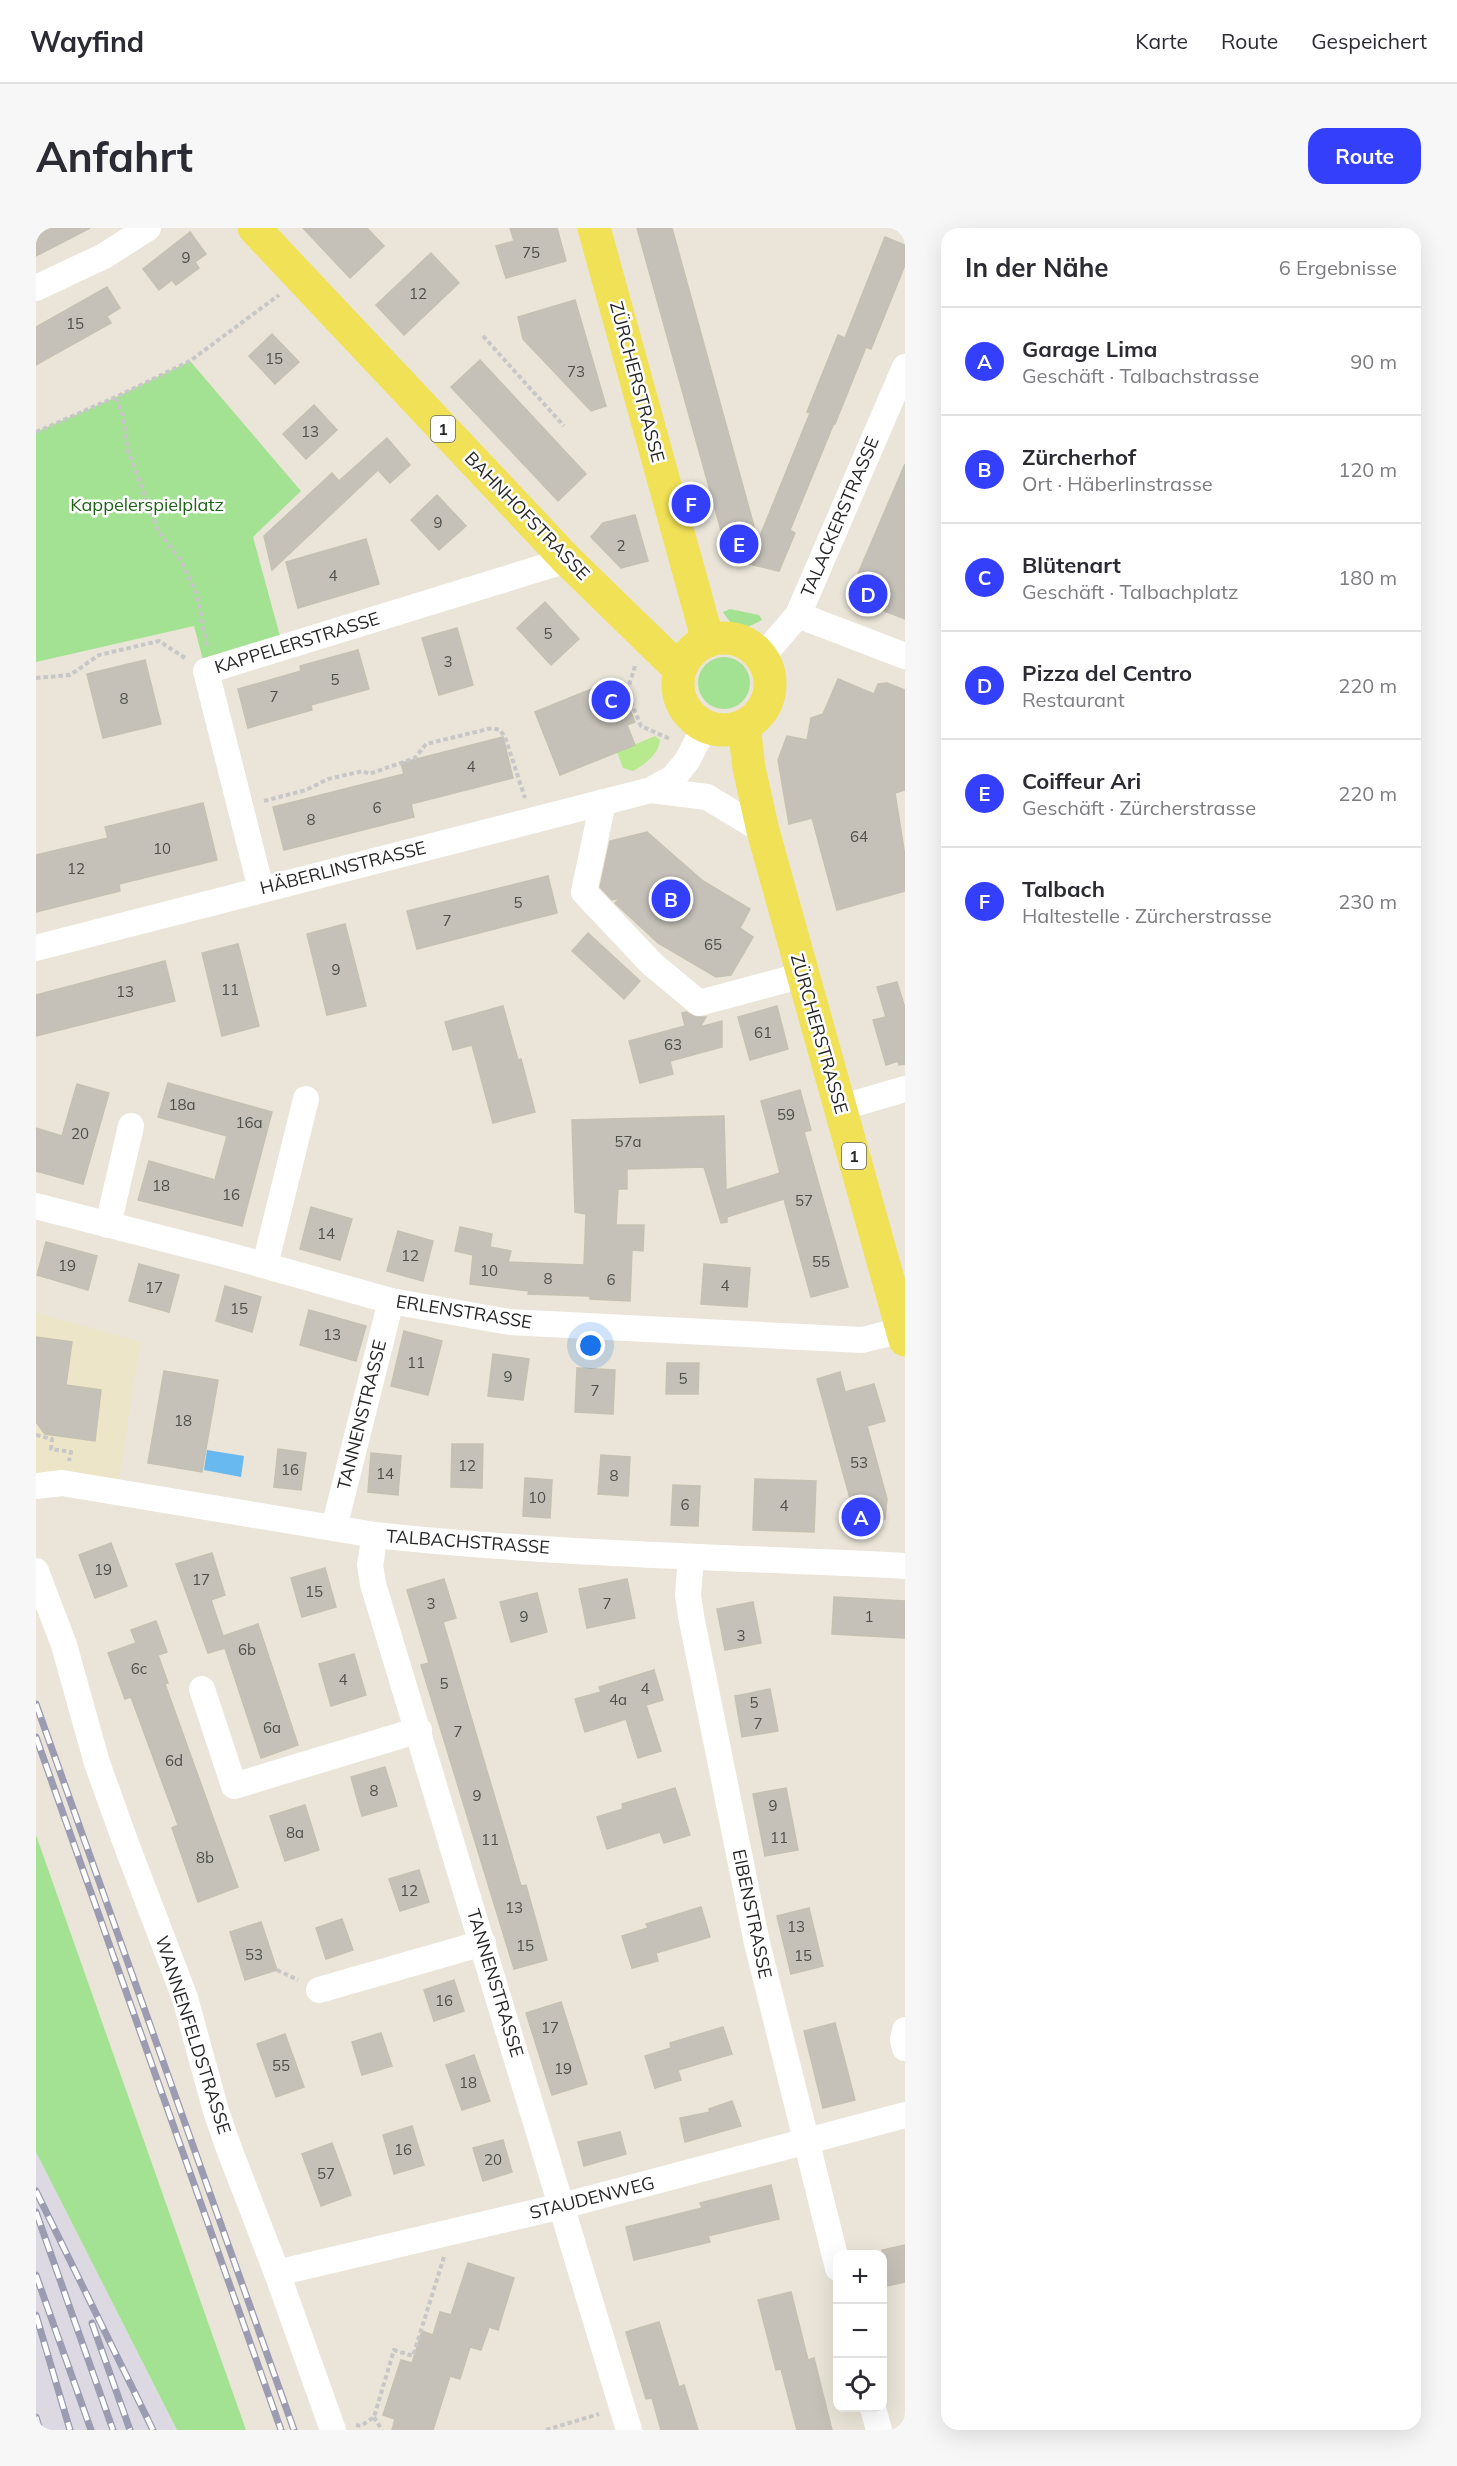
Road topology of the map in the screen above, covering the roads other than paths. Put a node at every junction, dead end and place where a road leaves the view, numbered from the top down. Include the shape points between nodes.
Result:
1 (148, 228) edge
2 (254, 228) edge
3 (594, 228) edge
4 (36, 288) edge
5 (905, 367) edge
6 (567, 560) junction
7 (798, 615) junction
8 (708, 640) junction
9 (905, 656) edge
10 (762, 657) junction
11 (680, 670) junction
12 (705, 726) junction
13 (744, 726) junction
14 (651, 790) junction
15 (603, 802) junction
16 (763, 831) junction
17 (261, 889) junction
18 (36, 948) edge
19 (802, 973) junction
20 (905, 1089) edge
21 (306, 1099) dead end
22 (840, 1108) junction
23 (131, 1126) dead end
24 (36, 1206) edge
25 (108, 1225) junction
26 (265, 1265) junction
27 (391, 1301) junction
28 (904, 1335) edge
29 (36, 1486) edge
30 (334, 1528) junction
31 (375, 1535) junction
32 (691, 1557) junction
33 (905, 1566) edge
34 (36, 1571) edge
35 (202, 1689) dead end
36 (418, 1730) junction
37 (483, 1943) junction
38 (319, 1990) dead end
39 (905, 2030) edge
40 (905, 2048) edge
41 (905, 2115) edge
42 (805, 2142) junction
43 (562, 2206) junction
44 (833, 2252) edge
45 (277, 2273) junction
46 (874, 2412) edge
47 (626, 2419) edge
48 (333, 2429) edge
49 (879, 2430) edge

1 - 4 street via 104,256
2 - 6 main road, BAHNHOFSTRASSE / 1
3 - 8 main road, ZÜRCHERSTRASSE
5 - 7 street, TALACKERSTRASSE
6 - 11 main road, BAHNHOFSTRASSE / 1
6 - 17 street, KAPPELERSTRASSE via 206,671
7 - 9 street
7 - 10 street, TALACKERSTRASSE
8 - 10 main road via 738,640
8 - 11 main road via 696,647
10 - 13 main road via 769,672 770,688 766,703
11 - 12 main road via 679,690 685,709
12 - 13 main road via 718,730
12 - 14 street, HÄBERLINSTRASSE via 687,761 673,778
13 - 16 main road, ZÜRCHERSTRASSE / 1
14 - 15 street, HÄBERLINSTRASSE
14 - 16 street, HÄBERLINSTRASSE via 707,797
15 - 17 street, HÄBERLINSTRASSE
15 - 19 street via 584,892 652,964 699,1003
16 - 19 main road, ZÜRCHERSTRASSE / 1
17 - 18 street, HÄBERLINSTRASSE
19 - 22 main road, ZÜRCHERSTRASSE / 1
20 - 22 street
21 - 26 street
22 - 28 main road, ZÜRCHERSTRASSE / 1
23 - 25 street
24 - 25 street, ERLENSTRASSE
25 - 26 street, ERLENSTRASSE
26 - 27 street, ERLENSTRASSE
27 - 28 street, ERLENSTRASSE via 509,1322 862,1340
27 - 30 street, TANNENSTRASSE
29 - 30 street, TALBACHSTRASSE via 62,1483
30 - 31 street, TALBACHSTRASSE
31 - 32 street, TALBACHSTRASSE
31 - 36 street, TANNENSTRASSE via 370,1565 373,1584
32 - 33 street, TALBACHSTRASSE
32 - 42 street, EIBENSTRASSE via 691,1616 757,1943
34 - 45 street, WANNENFELDSTRASSE via 64,1645 97,1763 185,1998 216,2111
35 - 36 street via 234,1786
36 - 37 street, TANNENSTRASSE
37 - 38 street
37 - 43 street, TANNENSTRASSE
39 - 40 street
41 - 42 street, STAUDENWEG
42 - 43 street, STAUDENWEG
42 - 44 street, EIBENSTRASSE
43 - 45 street, STAUDENWEG
43 - 47 street, TANNENSTRASSE
45 - 48 street, WANNENFELDSTRASSE
46 - 49 street

